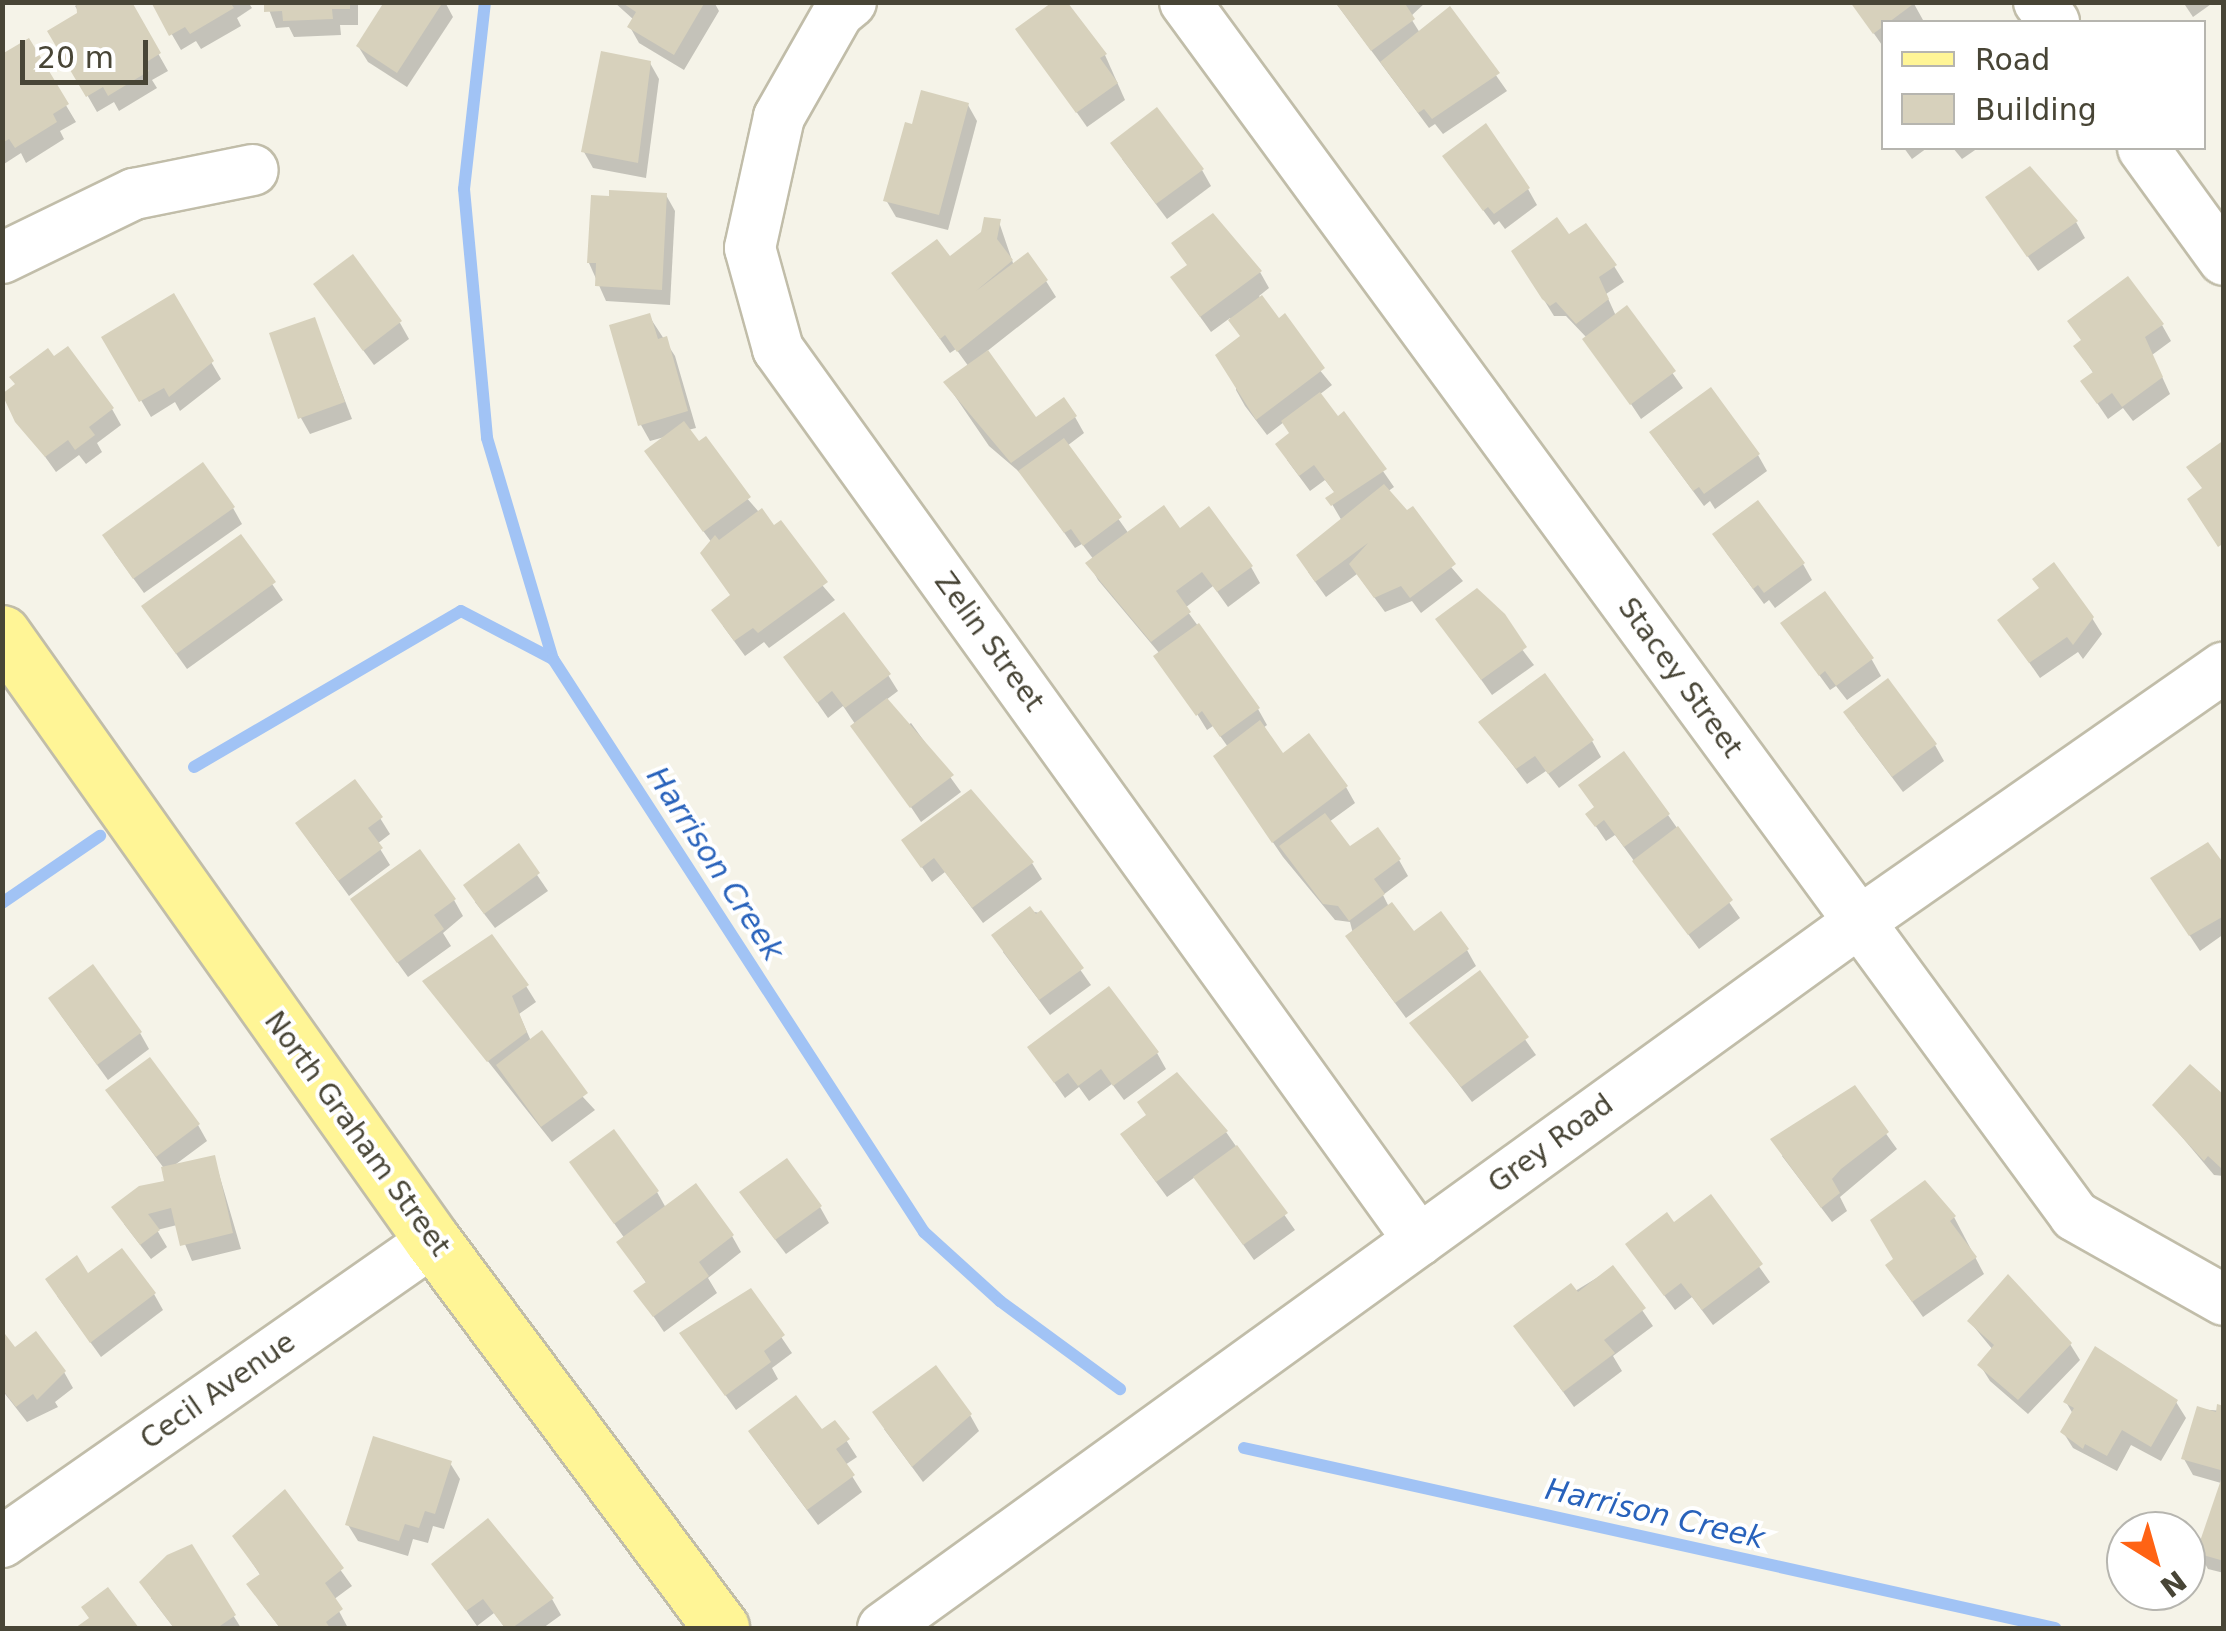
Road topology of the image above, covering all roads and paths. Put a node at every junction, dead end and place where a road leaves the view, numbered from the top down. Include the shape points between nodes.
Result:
1 (852, 2) edge
2 (1184, 2) edge
3 (2144, 150) edge
4 (254, 170) dead end
5 (2, 258) edge
6 (2224, 260) edge
7 (2, 633) edge
8 (2224, 667) edge
9 (1859, 922) junction
10 (433, 1240) junction
11 (1419, 1240) junction
12 (2224, 1300) edge
13 (2, 1542) edge
14 (720, 1628) edge
15 (883, 1628) edge

1 - 11 street, Zelin Street via 838,13 779,118 750,248 778,348
2 - 9 street, Stacey Street
3 - 6 street
4 - 5 street via 134,194
7 - 10 main road, North Graham Street
8 - 9 street, Grey Road
9 - 11 street, Grey Road
9 - 12 street, Stacey Street via 2075,1216
10 - 13 street, Cecil Avenue
10 - 14 main road, North Graham Street
11 - 15 street, Grey Road

